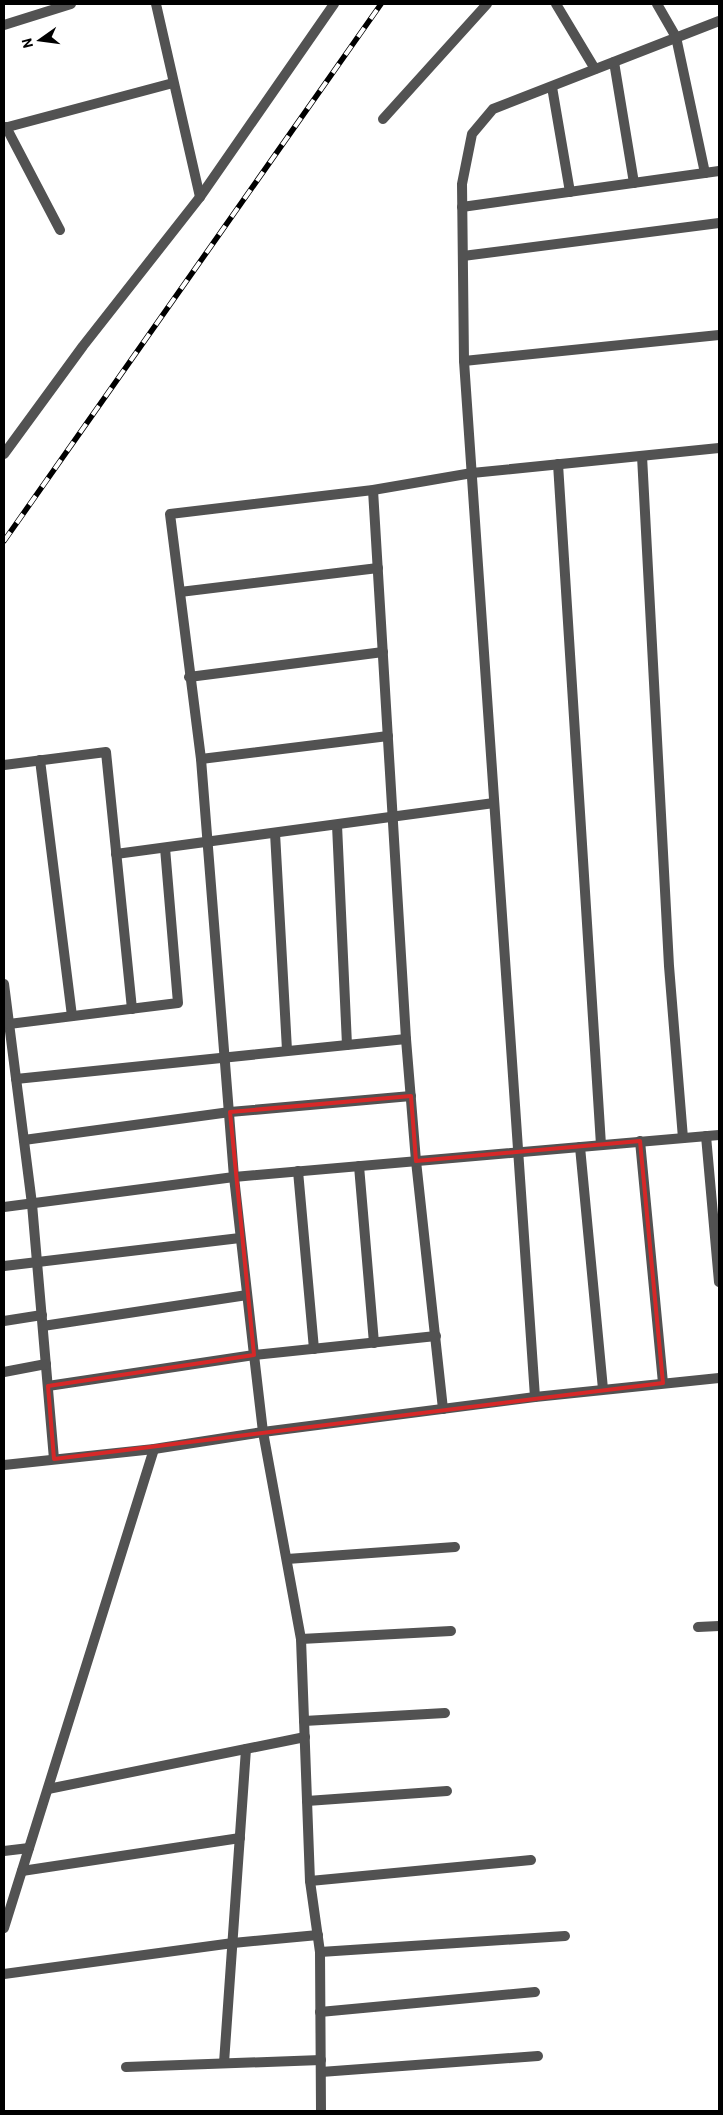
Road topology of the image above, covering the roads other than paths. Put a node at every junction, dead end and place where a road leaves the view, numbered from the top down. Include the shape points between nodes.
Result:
1 (71, 4) edge
2 (156, 4) edge
3 (334, 4) edge
4 (487, 4) edge
5 (556, 4) edge
6 (657, 4) edge
7 (719, 21) edge
8 (4, 25) edge
9 (676, 37) junction
10 (614, 62) junction
11 (595, 70) junction
12 (173, 83) junction
13 (552, 86) junction
14 (383, 119) dead end
15 (5, 128) edge
16 (719, 171) edge
17 (705, 173) junction
18 (634, 183) junction
19 (570, 192) junction
20 (200, 197) junction
21 (462, 207) junction
22 (719, 223) edge
23 (60, 230) dead end
24 (463, 256) junction
25 (719, 335) edge
26 (464, 360) junction
27 (719, 448) edge
28 (4, 454) edge
29 (642, 456) junction
30 (558, 464) junction
31 (472, 473) junction
32 (373, 490) junction
33 (378, 568) junction
34 (180, 592) junction
35 (383, 652) junction
36 (189, 677) junction
37 (388, 736) junction
38 (201, 759) junction
39 (40, 760) junction
40 (4, 765) edge
41 (494, 803) junction
42 (393, 817) junction
43 (337, 825) junction
44 (275, 833) junction
45 (209, 842) junction
46 (165, 848) junction
47 (116, 854) junction
48 (4, 984) edge
49 (132, 1009) junction
50 (72, 1016) junction
51 (9, 1024) junction
52 (406, 1039) junction
53 (347, 1045) junction
54 (287, 1050) junction
55 (226, 1056) junction
56 (16, 1079) junction
57 (411, 1096) junction
58 (230, 1112) junction
59 (719, 1135) edge
60 (706, 1136) junction
61 (683, 1138) junction
62 (24, 1140) junction
63 (640, 1141) junction
64 (601, 1145) junction
65 (580, 1147) junction
66 (518, 1152) junction
67 (416, 1161) junction
68 (359, 1166) junction
69 (298, 1171) junction
70 (234, 1177) junction
71 (32, 1204) junction
72 (4, 1207) edge
73 (240, 1238) junction
74 (37, 1261) junction
75 (4, 1266) edge
76 (719, 1282) edge
77 (247, 1295) junction
78 (4, 1321) edge
79 (42, 1321) junction
80 (436, 1336) junction
81 (374, 1343) junction
82 (314, 1349) junction
83 (254, 1355) junction
84 (46, 1364) junction
85 (4, 1372) edge
86 (719, 1378) edge
87 (663, 1383) junction
88 (48, 1386) junction
89 (603, 1389) junction
90 (535, 1397) junction
91 (443, 1408) junction
92 (263, 1432) junction
93 (154, 1448) junction
94 (54, 1458) junction
95 (4, 1465) edge
96 (455, 1547) dead end
97 (287, 1559) junction
98 (719, 1626) edge
99 (698, 1627) dead end
100 (451, 1631) dead end
101 (301, 1639) junction
102 (445, 1713) dead end
103 (304, 1721) junction
104 (305, 1737) junction
105 (246, 1749) junction
106 (48, 1789) junction
107 (447, 1791) dead end
108 (307, 1801) junction
109 (240, 1838) junction
110 (29, 1848) junction
111 (4, 1851) edge
112 (531, 1860) dead end
113 (22, 1871) junction
114 (310, 1881) junction
115 (4, 1928) edge
116 (318, 1935) junction
117 (565, 1936) dead end
118 (233, 1944) junction
119 (320, 1952) junction
120 (4, 1974) edge
121 (535, 1992) dead end
122 (320, 2012) junction
123 (538, 2056) dead end
124 (321, 2060) junction
125 (224, 2063) junction
126 (126, 2067) dead end
127 (321, 2072) junction
128 (321, 2111) edge

1 - 8 street
2 - 12 street
3 - 20 street
4 - 14 street
5 - 11 street
6 - 9 street
7 - 9 street
9 - 10 street
9 - 17 street
10 - 11 street
10 - 18 street
11 - 13 street
12 - 15 street
12 - 20 street
13 - 19 street
13 - 21 street via 493,109 472,134 462,184
15 - 23 street
16 - 17 street
17 - 18 street
18 - 19 street
19 - 21 street
20 - 28 street via 83,346
21 - 24 street
22 - 24 street
24 - 26 street
25 - 26 street
26 - 31 street
27 - 29 street
29 - 30 street
29 - 61 street via 669,966
30 - 31 street
30 - 64 street
31 - 32 street
31 - 41 street
32 - 33 street
32 - 34 street via 170,514
33 - 34 street
33 - 35 street
34 - 36 street
35 - 36 street
35 - 37 street
36 - 38 street
37 - 38 street
37 - 42 street
38 - 45 street
39 - 40 street
39 - 47 street via 106,752
39 - 50 street
41 - 42 street
41 - 66 street
42 - 43 street
42 - 52 street
43 - 44 street
43 - 53 street
44 - 45 street
44 - 54 street
45 - 46 street
45 - 55 street
46 - 47 street
46 - 49 street via 178,1003
47 - 49 street
48 - 51 street
49 - 50 street
50 - 51 street
51 - 56 street
52 - 53 street
52 - 57 street
53 - 54 street
54 - 55 street
55 - 56 street
55 - 58 street
56 - 62 street
57 - 58 street
57 - 67 street
58 - 62 street
58 - 70 street
59 - 60 street
60 - 61 street
60 - 76 street
61 - 63 street
62 - 71 street
63 - 64 street
63 - 87 street
64 - 65 street
65 - 66 street
65 - 89 street
66 - 67 street
66 - 90 street
67 - 68 street
67 - 80 street
68 - 69 street
68 - 81 street
69 - 70 street
69 - 82 street
70 - 71 street
70 - 73 street
71 - 72 street
71 - 74 street
73 - 74 street
73 - 77 street
74 - 75 street
74 - 79 street
77 - 79 street
77 - 83 street
78 - 79 street
79 - 84 street
80 - 81 street
80 - 91 street
81 - 82 street
82 - 83 street
83 - 88 street
83 - 92 street
84 - 85 street
84 - 88 street
86 - 87 street
87 - 89 street
88 - 94 street
89 - 90 street
90 - 91 street
91 - 92 street
92 - 93 street
92 - 97 street
93 - 94 street
93 - 106 street
94 - 95 street
96 - 97 street
97 - 101 street
98 - 99 street
100 - 101 street
101 - 103 street
102 - 103 street
103 - 104 street
104 - 105 street
104 - 108 street
105 - 106 street
105 - 109 street
106 - 110 street
107 - 108 street
108 - 114 street
109 - 113 street
109 - 118 street
110 - 111 street
110 - 113 street
112 - 114 street
113 - 115 street
114 - 116 street
116 - 118 street
116 - 119 street
117 - 119 street
118 - 120 street
118 - 125 street
119 - 122 street
121 - 122 street
122 - 124 street
123 - 127 street
124 - 125 street
124 - 127 street
125 - 126 street
127 - 128 street

